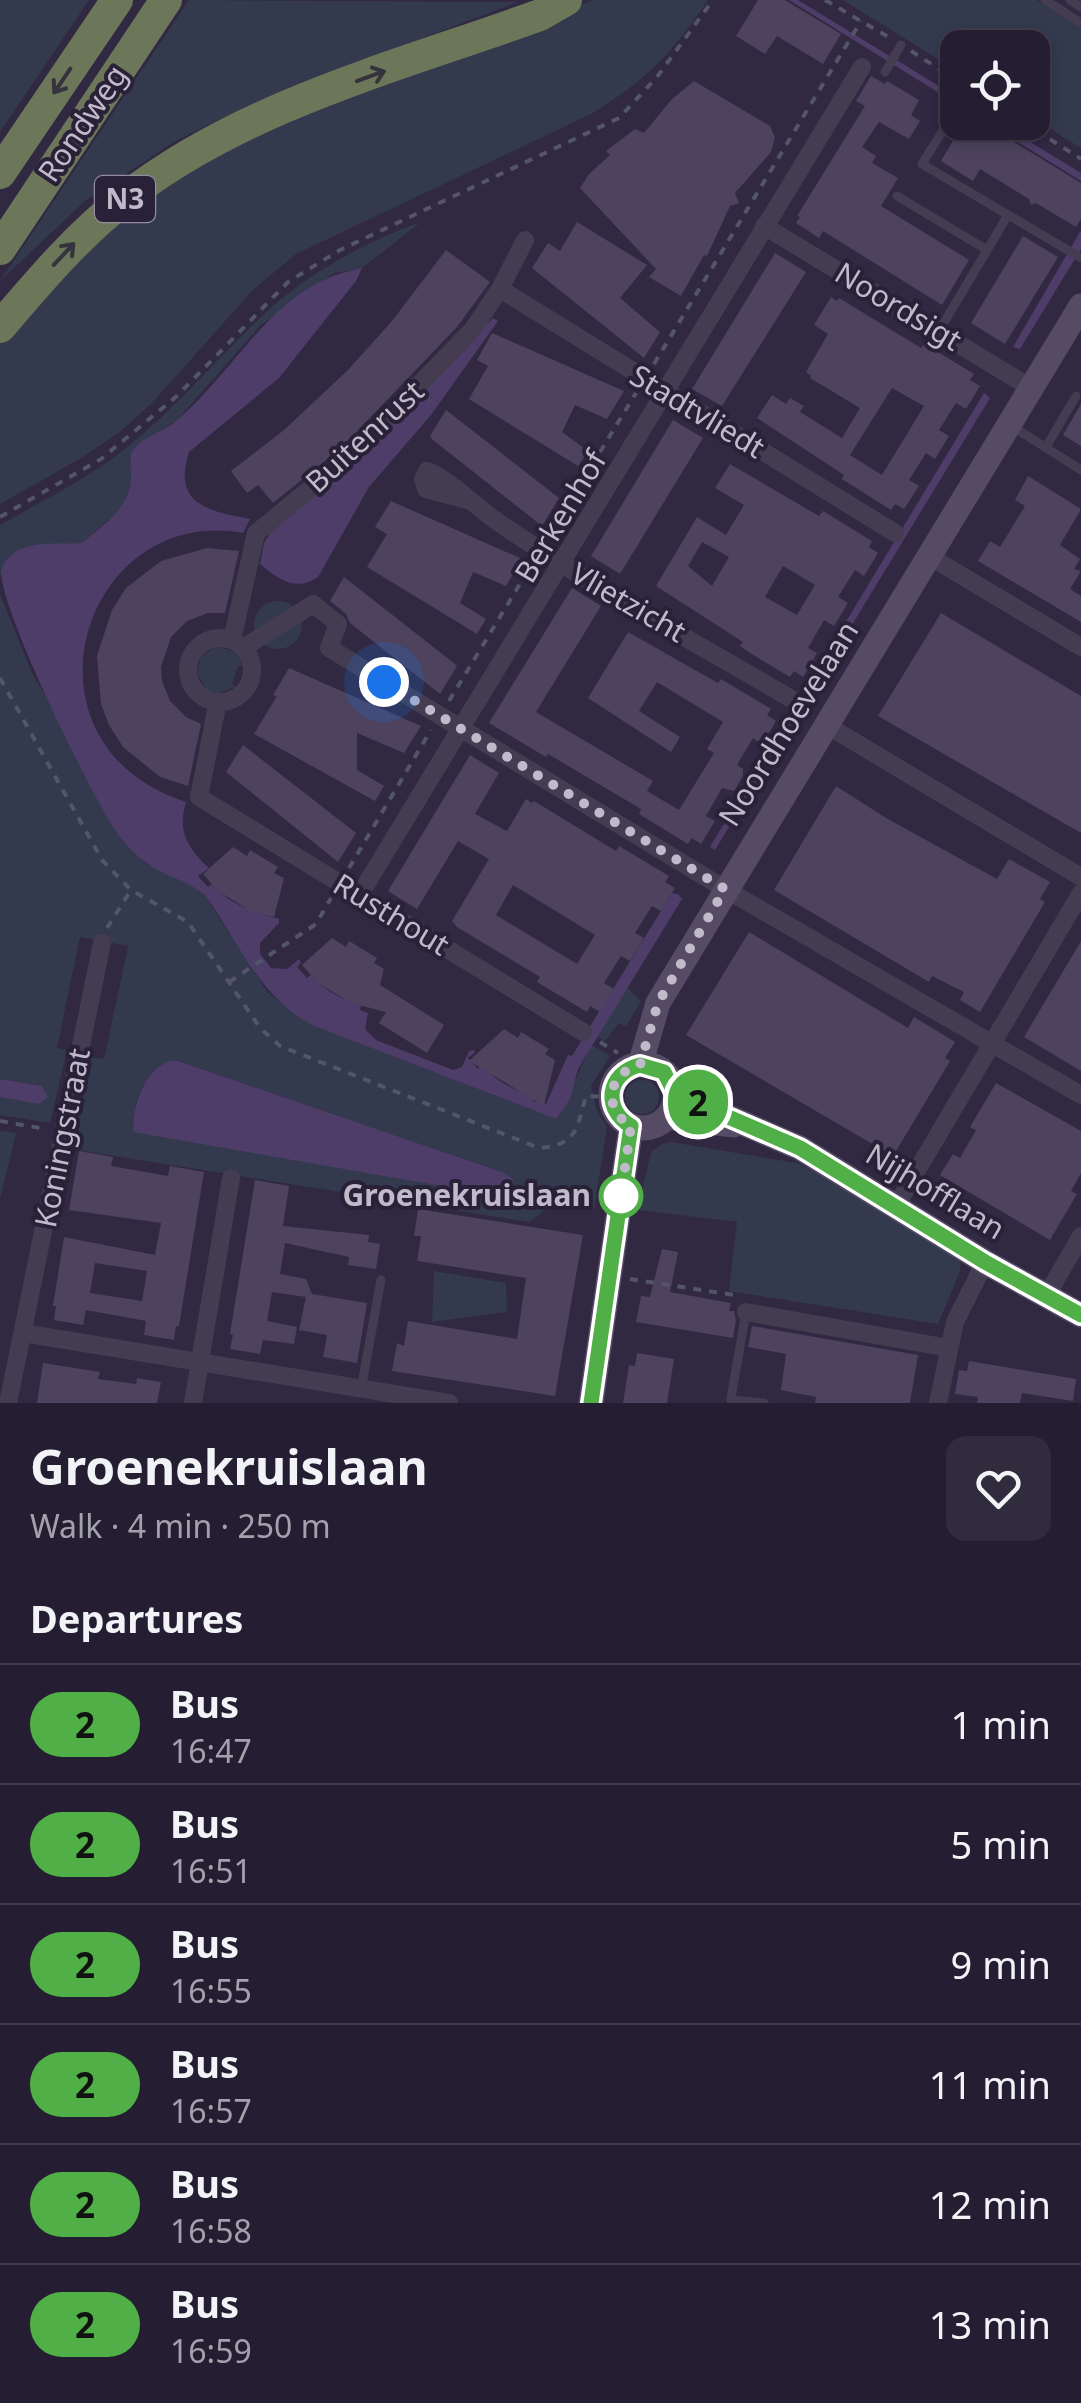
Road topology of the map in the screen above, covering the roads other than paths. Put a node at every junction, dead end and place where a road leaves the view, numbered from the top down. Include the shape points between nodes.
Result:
1 (116, 0) edge
2 (166, 0) edge
3 (566, 0) edge
4 (1045, 0) edge
5 (1070, 0) edge
6 (1081, 7) edge
7 (1081, 23) edge
8 (902, 45) road end
9 (862, 66) dead end
10 (884, 72) dead end
11 (940, 135) edge
12 (0, 173) edge
13 (896, 196) dead end
14 (1008, 216) junction
15 (764, 226) junction
16 (525, 240) dead end
17 (0, 249) edge
18 (987, 250) junction
19 (1081, 258) edge
20 (500, 289) junction
21 (1081, 306) edge
22 (0, 328) edge
23 (939, 331) junction
24 (1031, 388) junction
25 (663, 391) junction
26 (1076, 396) dead end
27 (1009, 424) junction
28 (1046, 447) junction
29 (1081, 470) edge
30 (467, 500) dead end
31 (895, 533) dead end
32 (928, 556) junction
33 (562, 564) junction
34 (238, 644) junction
35 (1081, 647) edge
36 (793, 700) dead end
37 (218, 701) junction
38 (828, 726) junction
39 (461, 729) junction
40 (1081, 878) edge
41 (725, 889) junction
42 (1081, 892) edge
43 (359, 896) junction
44 (102, 943) road end
45 (582, 1032) dead end
46 (992, 1045) junction
47 (629, 1059) junction
48 (1081, 1095) edge
49 (671, 1105) junction
50 (631, 1126) junction
51 (231, 1178) dead end
52 (896, 1206) junction
53 (1081, 1236) edge
54 (985, 1262) junction
55 (381, 1280) dead end
56 (1046, 1294) junction
57 (746, 1312) joint
58 (1081, 1315) edge
59 (23, 1334) junction
60 (949, 1348) junction
61 (199, 1364) junction
62 (361, 1390) junction
63 (731, 1401) edge
64 (8, 1403) edge
65 (193, 1403) edge
66 (450, 1403) edge
67 (591, 1403) edge
68 (764, 1403) edge
69 (938, 1403) edge

1 -> 12 highway, Rondweg
2 - 17 highway, Rondweg / N3
22 -> 3 highway, N3 via 68,248 192,152 279,109
4 - 7 lane
5 - 6 lane
8 - 10 lane
9 - 15 street, Berkenhof
11 - 14 lane via 922,164
13 - 18 lane
14 - 18 lane
14 - 19 lane
15 - 23 street, Noordsigt
15 - 25 street, Berkenhof
16 - 20 street, Buitenrust
18 - 23 lane
20 - 25 street, Stadtvliedt
20 - 34 street, Buitenrust via 414,393 256,533
21 - 24 street, Noordhoevelaan
23 - 24 street, Noordsigt
24 - 27 street, Noordhoevelaan
25 - 31 street, Stadtvliedt
25 - 33 street, Berkenhof
26 - 28 lane
27 - 28 lane
27 - 32 street, Noordhoevelaan
28 - 29 lane
30 - 33 street, Vlietzicht
32 - 35 street
32 - 38 street, Noordhoevelaan
33 - 36 street, Vlietzicht
33 - 39 street, Berkenhof
34 - 37 street via 251,661 250,681 238,696
34 - 37 street via 207,640 190,658 188,675 196,690
34 - 39 street via 313,604 338,624 329,648
37 - 43 street, Rusthout via 200,797
38 - 40 street
38 - 41 street, Noordhoevelaan
39 - 41 street
39 - 43 street, Berkenhof
41 - 46 street
41 - 47 street, Noordhoevelaan
42 - 46 street
43 - 45 street, Rusthout
44 - 59 street, Koningstraat
46 - 48 street
46 - 52 street
47 - 49 street via 664,1072
47 - 50 street via 611,1098
49 - 50 street via 651,1127
49 - 52 street, Nijhofflaan via 754,1126
50 - 67 street
51 - 61 street
52 - 54 street, Nijhofflaan
53 - 56 street
54 - 56 street, Nijhofflaan
54 - 60 street via 954,1322
55 - 62 lane
56 - 58 street, Nijhofflaan
57 - 60 street
57 - 63 lane
59 - 61 street
59 - 64 street, Koningstraat
60 - 69 street
61 - 62 street
61 - 65 street
62 - 66 street
63 - 68 lane

